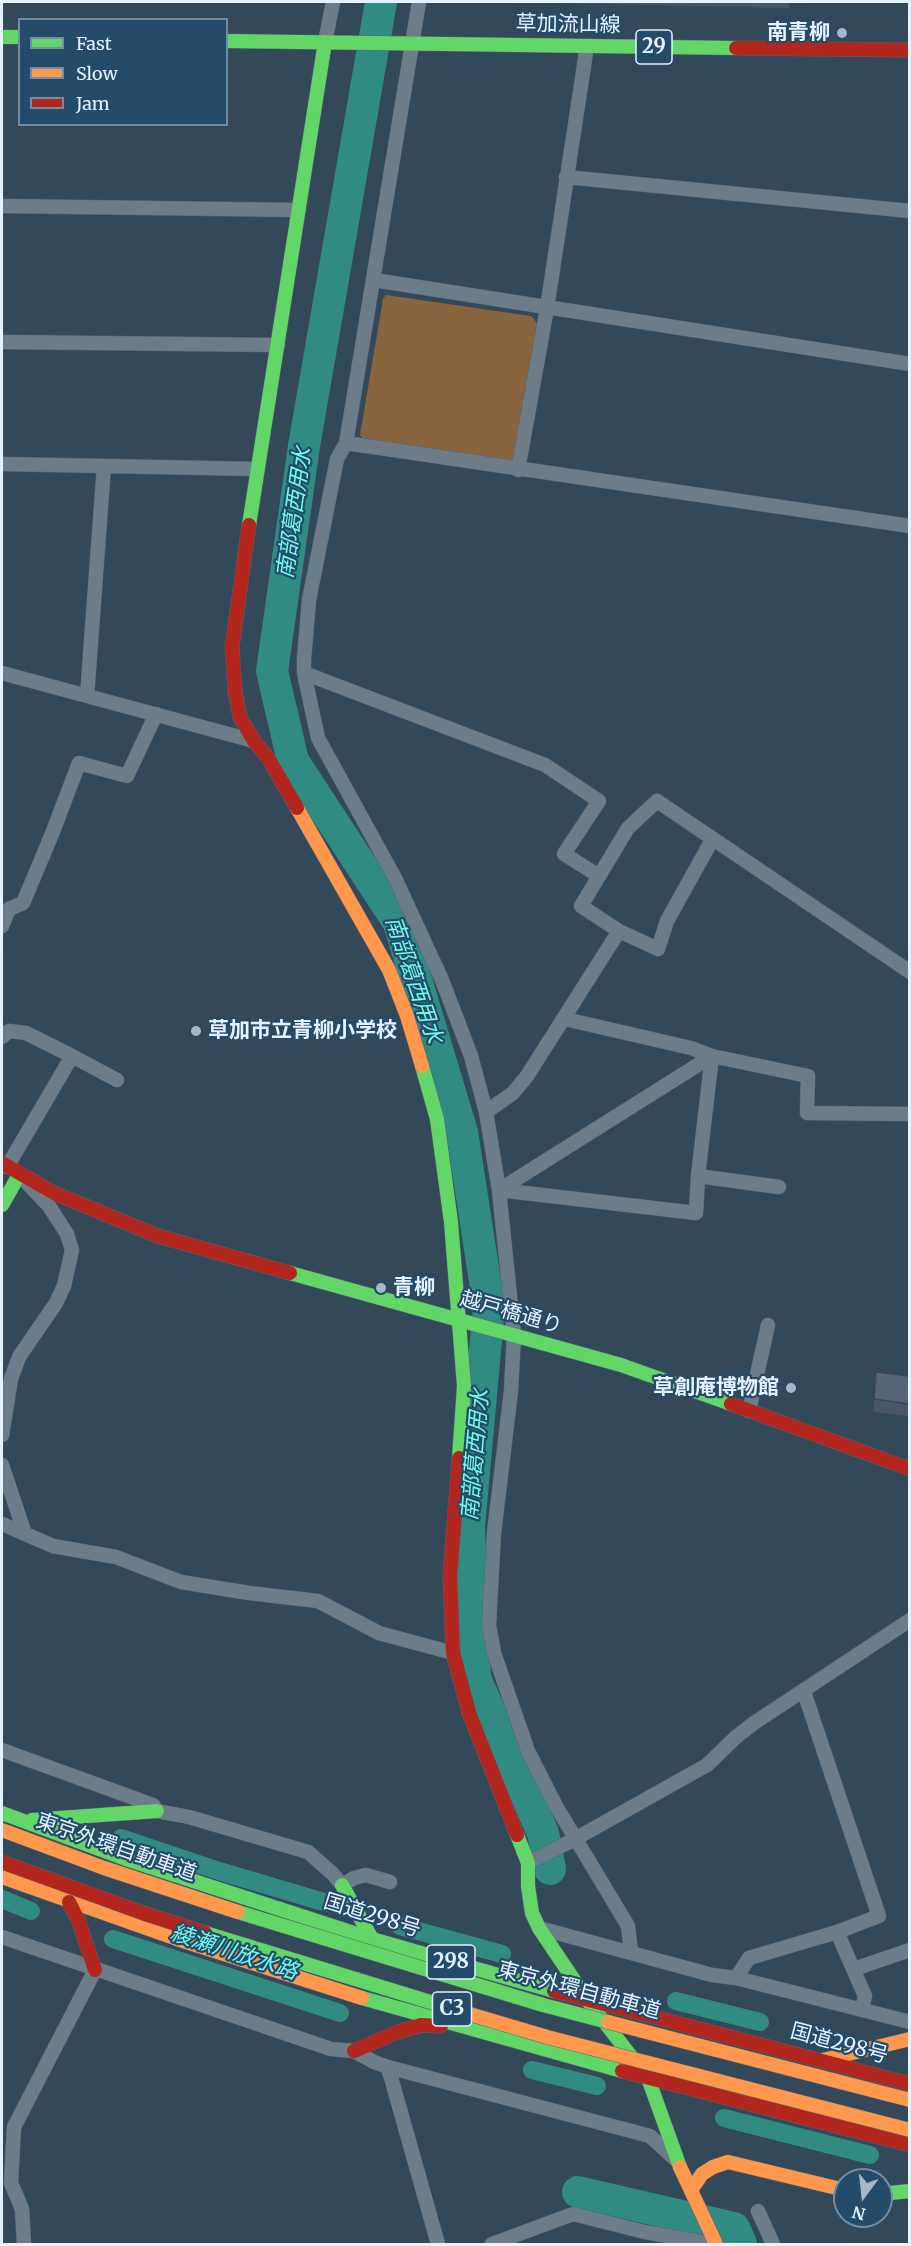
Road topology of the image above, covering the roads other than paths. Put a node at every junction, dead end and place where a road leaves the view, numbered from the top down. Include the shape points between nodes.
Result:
1 (333, 2) edge
2 (419, 2) edge
3 (2, 37) edge
4 (18, 37) edge
5 (228, 41) edge
6 (330, 42) junction
7 (405, 43) junction
8 (587, 46) junction
9 (909, 50) edge
10 (566, 177) junction
11 (2, 206) edge
12 (299, 210) junction
13 (909, 212) edge
14 (374, 280) junction
15 (547, 308) junction
16 (2, 342) edge
17 (278, 345) junction
18 (909, 364) edge
19 (346, 443) junction
20 (2, 464) edge
21 (104, 466) junction
22 (258, 469) junction
23 (518, 470) junction
24 (909, 526) edge
25 (304, 673) junction
26 (2, 674) edge
27 (87, 696) junction
28 (156, 714) junction
29 (254, 741) junction
30 (712, 840) junction
31 (599, 876) junction
32 (2, 926) edge
33 (619, 931) junction
34 (909, 972) edge
35 (565, 1019) junction
36 (2, 1036) edge
37 (72, 1056) junction
38 (712, 1056) junction
39 (117, 1080) dead end
40 (486, 1113) junction
41 (909, 1114) edge
42 (9, 1168) edge
43 (698, 1176) junction
44 (779, 1187) dead end
45 (498, 1191) junction
46 (2, 1205) edge
47 (463, 1321) junction
48 (768, 1325) dead end
49 (510, 1334) junction
50 (749, 1411) junction
51 (2, 1435) edge
52 (2, 1465) edge
53 (909, 1469) edge
54 (2, 1524) edge
55 (25, 1534) junction
56 (909, 1620) edge
57 (453, 1653) junction
58 (804, 1692) junction
59 (2, 1750) edge
60 (157, 1811) junction
61 (2, 1813) edge
62 (22, 1821) junction
63 (2, 1830) edge
64 (575, 1839) junction
65 (2, 1862) edge
66 (528, 1863) junction
67 (2, 1877) edge
68 (390, 1882) dead end
69 (342, 1885) junction
70 (69, 1902) junction
71 (539, 1928) junction
72 (837, 1932) junction
73 (2, 1937) edge
74 (372, 1939) junction
75 (909, 1950) edge
76 (631, 1952) junction
77 (854, 1969) junction
78 (95, 1970) junction
79 (736, 1978) junction
80 (588, 2001) junction
81 (862, 2010) junction
82 (909, 2022) edge
83 (459, 2026) junction
84 (909, 2039) edge
85 (354, 2051) junction
86 (820, 2061) junction
87 (388, 2067) junction
88 (648, 2078) junction
89 (909, 2084) edge
90 (909, 2100) edge
91 (909, 2130) edge
92 (909, 2145) edge
93 (677, 2161) junction
94 (6, 2179) edge
95 (833, 2187) edge
96 (909, 2191) edge
97 (893, 2193) edge
98 (692, 2194) junction
99 (758, 2211) dead end
100 (24, 2244) edge
101 (438, 2244) edge
102 (492, 2244) edge
103 (715, 2244) edge
104 (773, 2244) edge

1 - 6 street
2 - 7 street
3 - 4 main road
5 - 6 main road, 草加流山線 / 29
6 - 7 main road, 草加流山線 / 29
6 - 12 main road
7 - 8 main road, 草加流山線 / 29
7 - 14 street
8 - 9 main road, 草加流山線 / 29
8 - 10 street
10 - 13 street
10 - 15 street
11 - 12 street
12 - 17 main road
14 - 15 street
14 - 19 street
15 - 18 street
15 - 23 street
16 - 17 street
17 - 22 main road
19 - 23 street
19 - 25 street via 337,459 309,600
20 - 21 street
21 - 22 street
21 - 27 street
22 - 29 main road via 232,647 240,717
23 - 24 street
25 - 31 street via 545,765 599,801 564,854
25 - 40 street via 318,738 394,878 442,980 471,1056
26 - 27 street
27 - 28 street
28 - 29 street
28 - 32 street via 126,776 79,763 23,903 9,909
29 - 47 main road via 268,758 370,935 407,1016 434,1108 446,1168
30 - 31 street via 657,801 628,828
30 - 33 street via 667,921 658,948
30 - 34 street
31 - 33 street via 580,906
33 - 35 street
35 - 38 street
35 - 40 street via 513,1093
36 - 37 street via 9,1031 26,1033
37 - 39 street
37 - 42 street
38 - 41 street via 808,1076 807,1113
38 - 43 street
38 - 45 street
40 - 45 street
42 - 46 main road
42 - 47 main road, 越戸橋通り via 73,1202 158,1236
42 - 51 street via 49,1206 68,1234 72,1250 56,1303 19,1357 11,1379
43 - 44 street
43 - 45 street via 696,1213
45 - 49 street
47 - 49 main road, 越戸橋通り
47 - 57 main road via 464,1405 450,1576
48 - 50 street
49 - 50 main road, 越戸橋通り via 621,1365
49 - 64 street via 511,1391 494,1533 489,1625 494,1653 528,1751
50 - 53 main road, 越戸橋通り
52 - 55 street
54 - 55 street
55 - 57 street via 53,1546 116,1557 181,1582 318,1601 379,1633
56 - 58 street
57 - 66 main road via 469,1713
58 - 64 street via 735,1737 707,1765
58 - 72 street via 879,1916
59 - 60 street via 153,1804
60 - 62 main road
60 - 69 street via 308,1852
61 - 62 main road, 国道298号 / 298
62 - 74 main road, 国道298号 / 298
63 - 90 main road, 東京外環自動車道 / C3, bridge via 220,1907 383,1958 543,2005
64 - 66 street
64 - 76 street via 628,1926
65 - 91 main road, C3, bridge via 143,1913 547,2037
66 - 71 main road via 532,1913
67 - 70 main road
68 - 69 street via 366,1875
69 - 74 main road
70 - 78 main road via 80,1922
70 - 83 main road via 316,1984
71 - 76 street
71 - 80 main road
72 - 77 street
72 - 79 street via 749,1959
73 - 78 street
74 - 80 main road, 国道298号 / 298
75 - 77 street
76 - 79 street
77 - 81 street via 865,1996
78 - 85 street via 331,2049
78 - 94 street via 14,2127
79 - 81 street
80 - 86 main road, 国道298号 / 298
80 - 88 main road
81 - 82 street
83 - 85 main road via 421,2025
83 - 88 main road
84 - 86 main road
85 - 87 street
86 - 89 main road, 国道298号 / 298
87 - 93 street via 650,2136
87 - 101 street
88 - 92 main road
88 - 93 main road
93 - 98 main road
94 - 100 street via 22,2209
95 - 98 main road via 728,2162 702,2174
96 - 97 main road
98 - 103 main road
99 - 104 street
102 - 103 street via 573,2214

